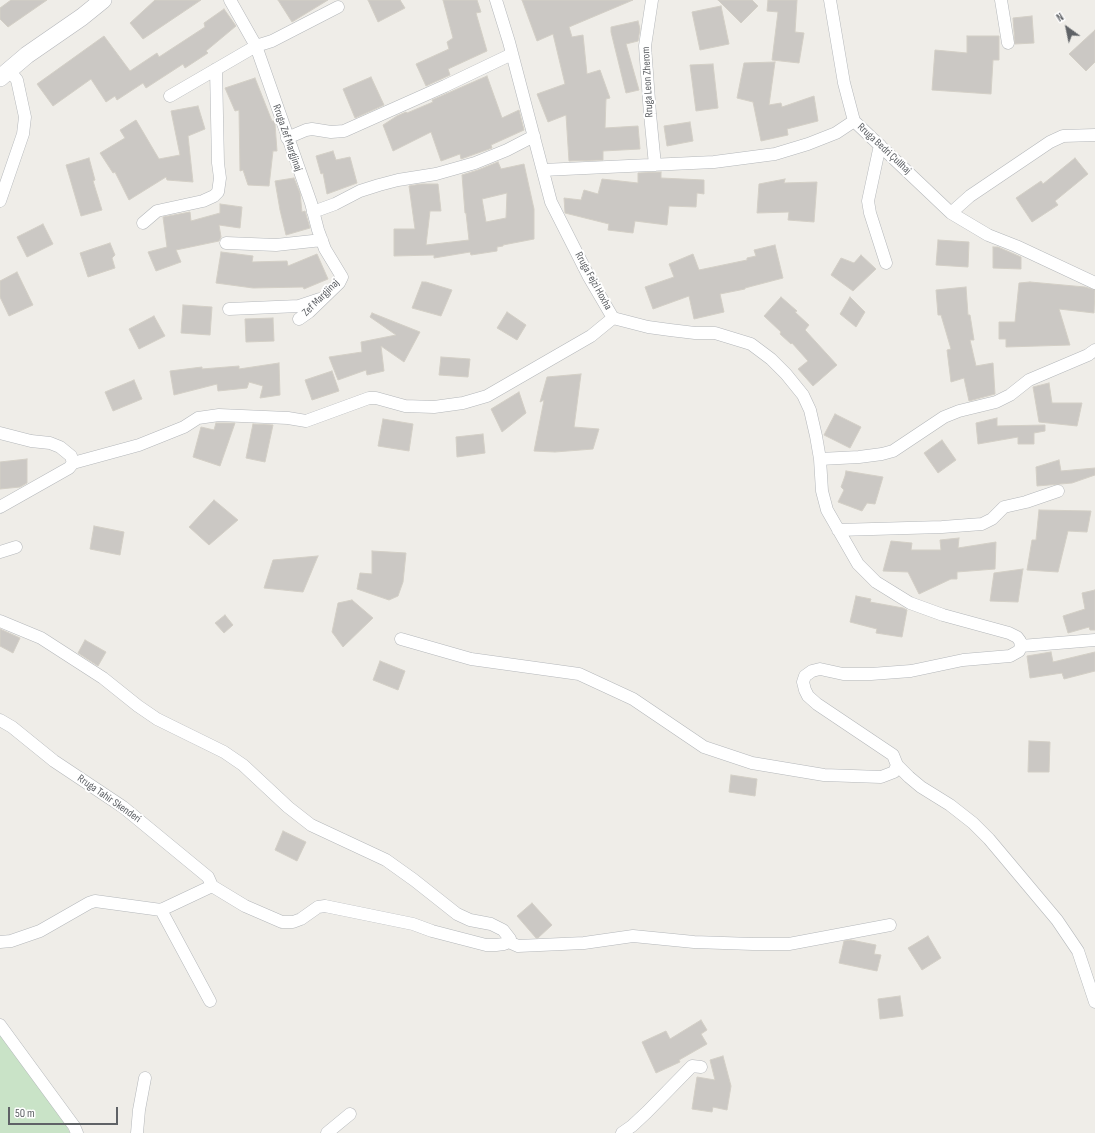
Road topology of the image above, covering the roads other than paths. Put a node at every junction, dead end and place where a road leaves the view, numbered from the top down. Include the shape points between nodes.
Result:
1 (103, 0) edge
2 (230, 0) edge
3 (496, 0) edge
4 (652, 0) edge
5 (830, 0) edge
6 (1001, 0) edge
7 (338, 7) dead end
8 (1008, 43) dead end
9 (256, 46) junction
10 (512, 54) junction
11 (216, 69) junction
12 (5, 74) edge
13 (170, 96) dead end
14 (854, 121) junction
15 (1095, 135) edge
16 (534, 136) junction
17 (287, 138) junction
18 (880, 145) junction
19 (655, 165) junction
20 (543, 170) junction
21 (0, 201) edge
22 (313, 212) junction
23 (951, 213) junction
24 (143, 223) dead end
25 (322, 240) junction
26 (226, 244) dead end
27 (886, 263) dead end
28 (342, 277) joint
29 (1095, 283) edge
30 (324, 297) junction
31 (229, 309) dead end
32 (613, 318) junction
33 (300, 319) dead end
34 (1095, 350) edge
35 (0, 433) edge
36 (820, 459) junction
37 (73, 463) junction
38 (1058, 491) dead end
39 (0, 507) edge
40 (838, 530) junction
41 (16, 547) dead end
42 (0, 552) edge
43 (0, 621) edge
44 (401, 639) dead end
45 (1095, 640) edge
46 (1021, 646) junction
47 (0, 720) edge
48 (897, 764) junction
49 (212, 886) junction
50 (161, 910) junction
51 (890, 925) dead end
52 (0, 942) edge
53 (509, 942) junction
54 (210, 1001) dead end
55 (1095, 1002) edge
56 (0, 1024) edge
57 (701, 1068) dead end
58 (145, 1078) dead end
59 (350, 1114) dead end
60 (77, 1133) edge
61 (137, 1133) edge
62 (327, 1133) edge
63 (622, 1133) edge

1 - 12 street via 26,55
2 - 9 street, Rruga Zef Margjinaj
3 - 10 street, Rruga Fejzi Hoxha
4 - 19 street, Rruga Leon Zherom via 645,46
5 - 14 street, Rruga Bedri Çullhaj via 844,83
6 - 8 street
7 - 9 street via 272,41
9 - 11 street
9 - 17 street, Rruga Zef Margjinaj
10 - 16 street, Rruga Fejzi Hoxha
10 - 17 street via 344,131 312,129
11 - 13 street
11 - 24 street via 220,178 218,192 203,201 157,211
12 - 21 street via 17,80 25,117 23,134
14 - 18 street, Rruga Bedri Çullhaj
14 - 19 street via 836,133 775,154 714,162
15 - 23 street via 1063,136 1050,142 970,196
16 - 20 street, Rruga Fejzi Hoxha
16 - 22 street via 475,163 436,174 379,185
17 - 22 street, Rruga Zef Margjinaj
18 - 23 street, Rruga Bedri Çullhaj
18 - 27 street via 868,201
19 - 20 street
20 - 32 street, Rruga Fejzi Hoxha via 551,202
22 - 25 street, Rruga Zef Margjinaj
23 - 29 street, Rruga Bedri Çullhaj via 988,235
25 - 26 street via 276,245
25 - 28 street, Rruga Zef Margjinaj
28 - 30 street, Zef Margjinaj
30 - 31 street via 300,306
30 - 33 street, Zef Margjinaj
32 - 36 street, Rruga Fejzi Hoxha via 648,327 715,333 751,344 771,359 803,395 810,410
32 - 37 street via 591,336 522,377 487,396 464,403 434,407 405,406 369,398 306,421 219,415 198,418 184,427 138,445
34 - 36 street via 1029,380 996,402 944,417 893,451 859,457
35 - 37 street via 60,447 71,456
36 - 40 street, Rruga Fejzi Hoxha via 826,510
37 - 39 street via 69,468
38 - 40 street via 1004,508 982,524
40 - 46 street, Rruga Fejzi Hoxha via 858,564 876,582 910,603 1013,634
41 - 42 street
43 - 53 street via 41,638 103,678 157,719 224,752 243,765 288,808 311,825 386,860 457,914 503,930 510,939
44 - 48 street via 471,659 579,674 633,699 704,747 752,763 824,775 881,777 894,772
45 - 46 street
46 - 48 street via 1019,651 1010,656 964,660 911,671 843,674 820,670 812,671 805,676 803,682 808,696 893,755
47 - 49 street, Rruga Tahir Skenderi via 54,761 123,807 208,877
48 - 55 street via 921,787 973,823 1008,860 1057,920 1078,951
49 - 50 street
49 - 53 street via 244,906 282,922 297,921 318,907 325,906 413,924 486,945 496,946
50 - 52 street via 95,901 40,931
50 - 54 street
51 - 53 street via 789,944 694,942 633,936 584,943 518,946
56 - 60 street
57 - 63 street via 692,1066 647,1112
58 - 61 street
59 - 62 street

